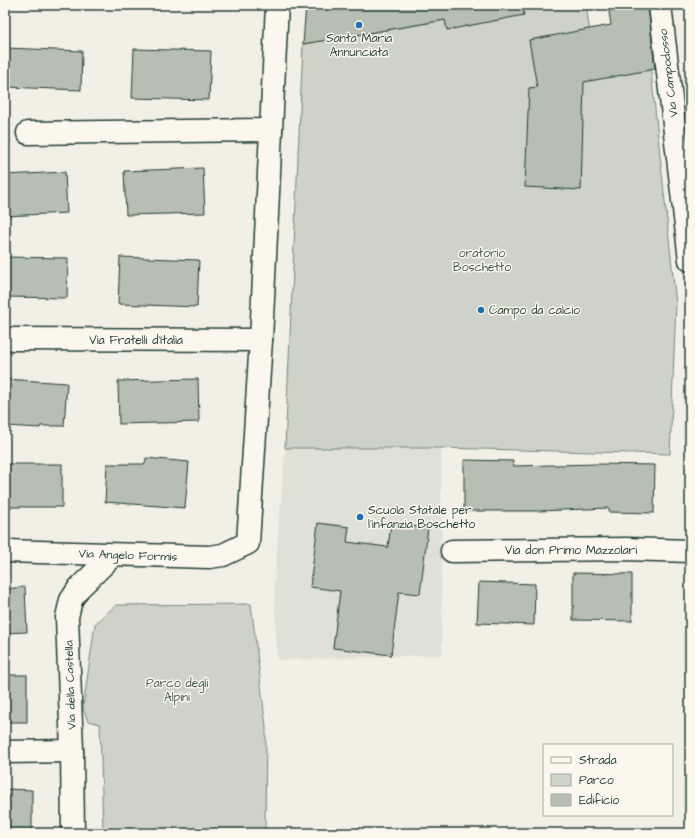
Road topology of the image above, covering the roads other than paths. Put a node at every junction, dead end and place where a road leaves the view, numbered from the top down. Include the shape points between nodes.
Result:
1 (277, 5) edge
2 (660, 5) edge
3 (271, 130) junction
4 (28, 133) dead end
5 (690, 260) edge
6 (10, 339) dead end
7 (262, 340) junction
8 (5, 551) edge
9 (452, 551) dead end
10 (690, 551) edge
11 (113, 555) junction
12 (72, 751) junction
13 (5, 752) edge
14 (73, 833) edge

1 - 3 street
2 - 5 street, Via Campodosso
3 - 4 street
3 - 7 street
6 - 7 street, Via Fratelli d'Italia
7 - 11 street, Via Angelo Formis via 248,543 223,555 209,557
8 - 11 street, Via Angelo Formis
9 - 10 street, Via don Primo Mazzolari
11 - 12 street, Via della Castella via 78,588 71,600 67,617
12 - 13 street
12 - 14 street, Via della Castella

